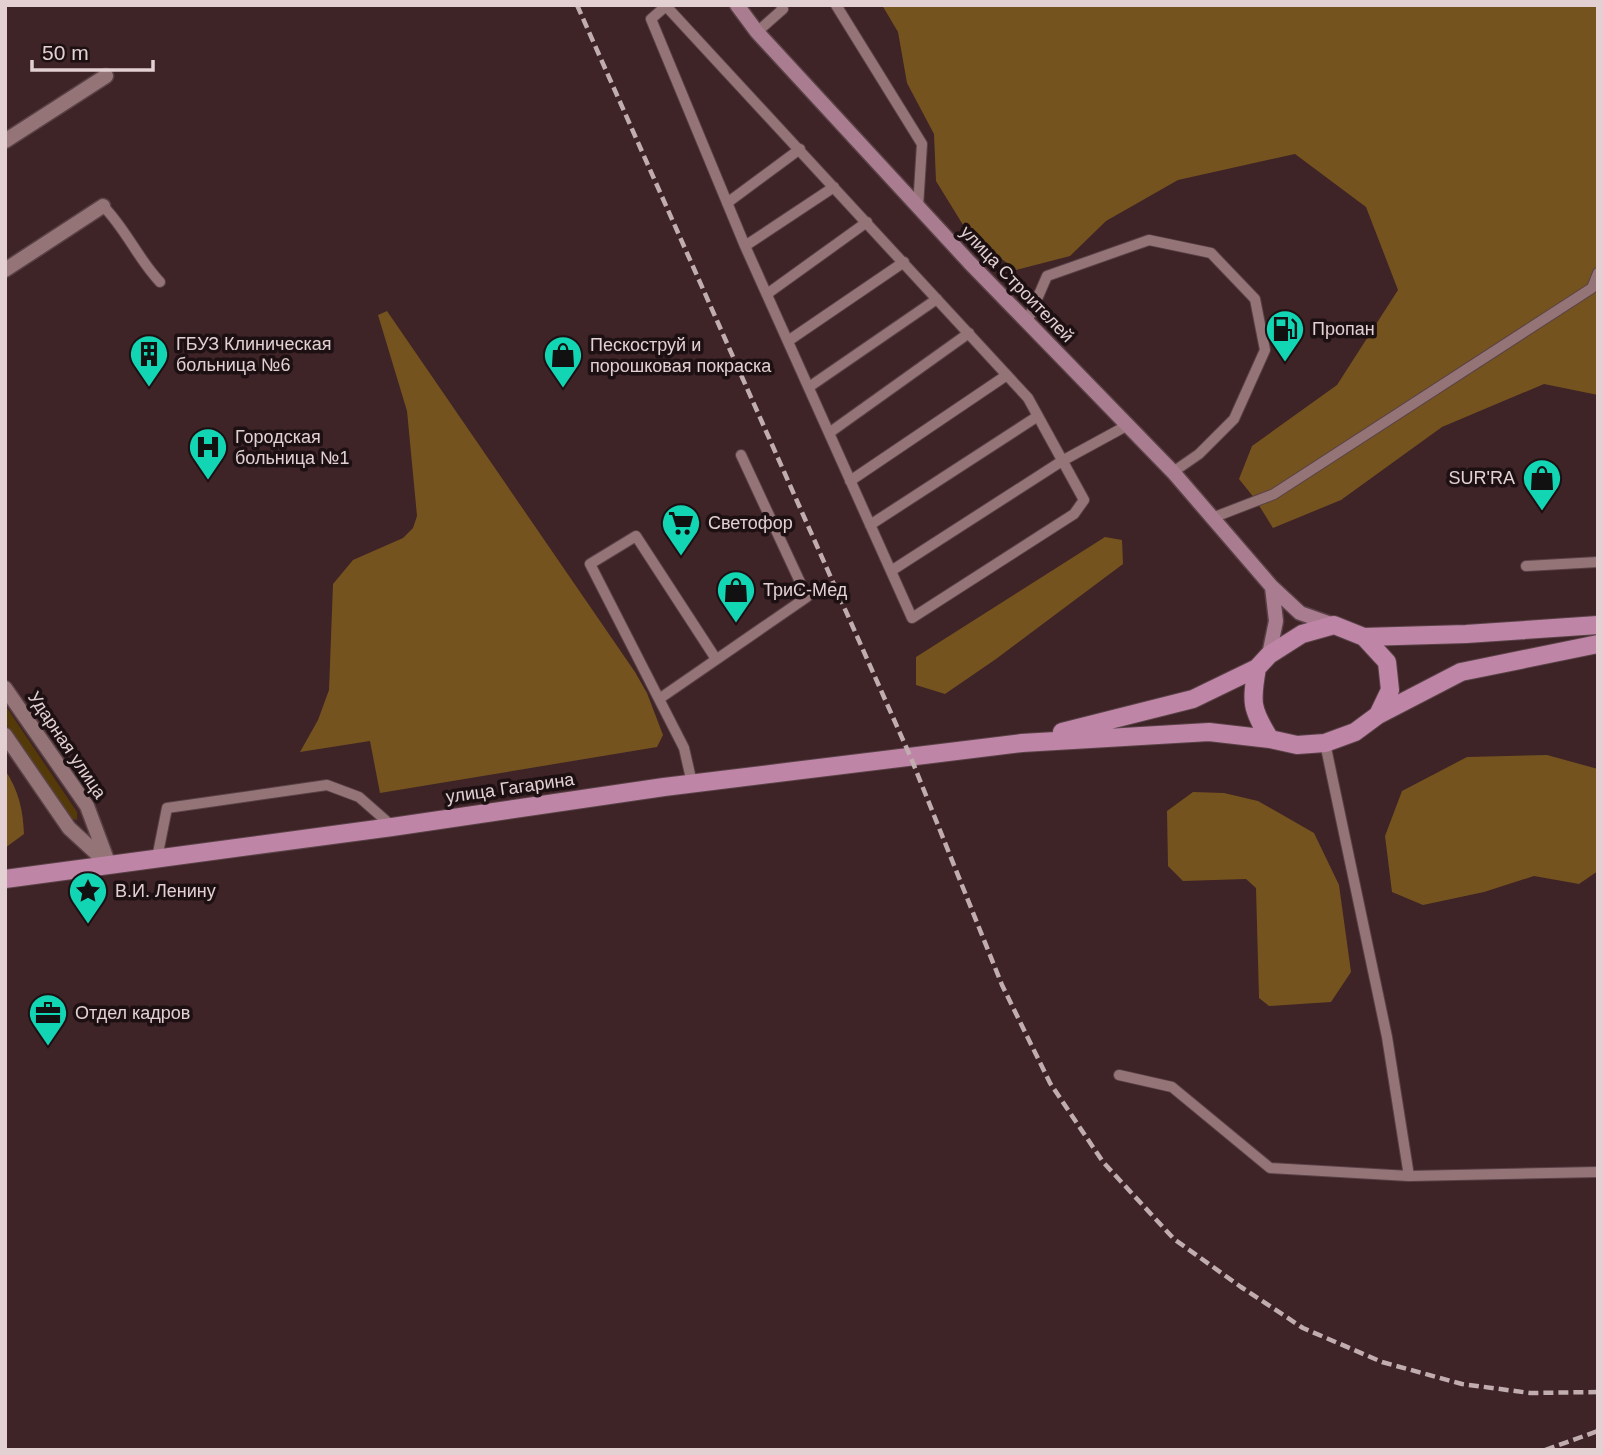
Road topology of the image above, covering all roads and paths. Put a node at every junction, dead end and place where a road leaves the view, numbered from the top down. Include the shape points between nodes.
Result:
1 (737, 5) edge
2 (781, 5) edge
3 (836, 5) edge
4 (666, 6) edge
5 (757, 32) junction
6 (106, 76) dead end
7 (5, 141) edge
8 (800, 149) junction
9 (834, 187) junction
10 (727, 203) junction
11 (103, 206) joint
12 (918, 207) junction
13 (867, 222) junction
14 (745, 246) junction
15 (904, 262) junction
16 (5, 270) edge
17 (1598, 273) edge
18 (160, 282) dead end
19 (767, 294) junction
20 (937, 299) junction
21 (1027, 322) junction
22 (969, 333) junction
23 (788, 341) junction
24 (1007, 375) junction
25 (809, 387) junction
26 (1038, 416) junction
27 (1128, 425) junction
28 (829, 433) junction
29 (741, 455) dead end
30 (1062, 461) junction
31 (1173, 472) junction
32 (850, 481) junction
33 (1212, 518) junction
34 (870, 525) junction
35 (1598, 562) edge
36 (1526, 566) dead end
37 (891, 571) junction
38 (1272, 587) junction
39 (1334, 625) junction
40 (1598, 625) edge
41 (1364, 637) junction
42 (1598, 644) edge
43 (716, 659) junction
44 (1263, 661) junction
45 (5, 688) edge
46 (659, 699) junction
47 (1378, 715) junction
48 (5, 735) edge
49 (1270, 738) junction
50 (1022, 743) junction
51 (1325, 743) junction
52 (692, 783) junction
53 (94, 826) junction
54 (392, 827) junction
55 (81, 838) junction
56 (157, 858) junction
57 (109, 865) junction
58 (5, 879) edge
59 (1119, 1075) dead end
60 (1598, 1172) edge
61 (1409, 1176) junction

1 - 5 main road, улица Строителей
2 - 5 lane via 783,9
3 - 12 lane via 922,144
4 - 8 lane
4 - 10 lane via 651,19
5 - 12 main road, улица Строителей
6 - 7 street
8 - 9 lane
8 - 10 lane
9 - 13 lane
9 - 14 lane
10 - 14 lane
11 - 16 street
11 - 18 lane
12 - 21 main road, улица Строителей
13 - 15 lane
13 - 19 lane
14 - 19 lane
15 - 20 lane
15 - 23 lane
17 - 33 lane via 1592,288 1274,494
19 - 23 lane
20 - 22 lane
20 - 25 lane
21 - 27 main road, улица Строителей
21 - 31 lane via 1047,276 1149,240 1210,253 1255,299 1265,349 1234,419
22 - 24 lane
22 - 28 lane
23 - 25 lane
24 - 26 lane
24 - 32 lane
25 - 28 lane
26 - 30 lane
26 - 34 lane
27 - 30 lane
27 - 31 main road, улица Строителей
28 - 32 lane
29 - 43 lane via 807,597
30 - 37 lane
30 - 37 lane via 1084,500 1074,514 912,618
31 - 33 main road, улица Строителей
32 - 34 lane
33 - 38 main road, улица Строителей
34 - 37 lane
35 - 36 lane
38 - 39 main road, улица Строителей via 1300,613
38 - 44 main road via 1276,621
39 - 41 main road
39 - 44 main road via 1302,634
40 - 41 main road
41 - 47 main road via 1387,662 1390,690
42 - 47 main road via 1461,672
43 - 46 lane
43 - 46 lane via 636,536 590,564
44 - 49 main road via 1252,695 1256,717
44 - 50 main road via 1193,699
45 - 53 street, Ударная улица via 87,806
46 - 52 lane via 684,748
47 - 51 main road via 1355,732
48 - 55 street via 69,828
49 - 50 main road via 1209,732
49 - 51 main road via 1297,745
50 - 52 main road, улица Гагарина
51 - 61 lane via 1387,1037
52 - 54 main road, улица Гагарина
53 - 55 street
53 - 57 street, Ударная улица
54 - 56 main road, улица Гагарина
54 - 56 lane via 359,797 327,785 167,808
55 - 57 street
56 - 57 main road, улица Гагарина
57 - 58 main road, улица Гагарина
59 - 61 lane via 1172,1087 1270,1168
60 - 61 lane

